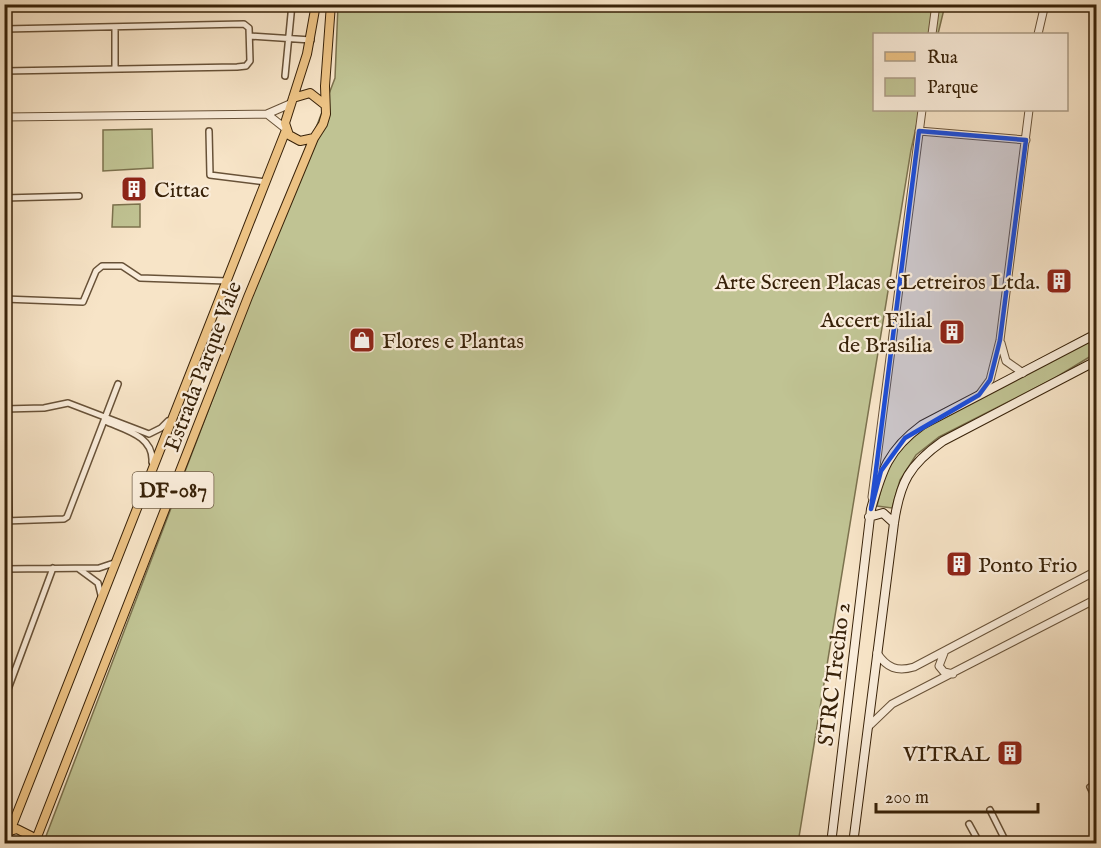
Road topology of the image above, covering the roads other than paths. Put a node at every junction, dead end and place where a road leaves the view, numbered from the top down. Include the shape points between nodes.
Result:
1 (292, 4) edge
2 (316, 4) edge
3 (331, 4) edge
4 (936, 4) edge
5 (1046, 4) edge
6 (114, 27) junction
7 (4, 29) edge
8 (932, 33) edge
9 (1038, 33) edge
10 (250, 36) junction
11 (288, 38) junction
12 (311, 40) junction
13 (115, 69) junction
14 (4, 71) edge
15 (285, 76) dead end
16 (292, 101) junction
17 (324, 104) junction
18 (922, 111) edge
19 (1029, 111) edge
20 (267, 114) junction
21 (4, 117) edge
22 (286, 129) junction
23 (209, 131) dead end
24 (919, 132) junction
25 (314, 138) junction
26 (1026, 140) junction
27 (266, 182) junction
28 (79, 196) dead end
29 (4, 198) edge
30 (227, 280) junction
31 (4, 299) edge
32 (1096, 334) edge
33 (1000, 340) junction
34 (1096, 360) edge
35 (1023, 373) junction
36 (118, 384) dead end
37 (979, 395) junction
38 (6, 409) edge
39 (173, 414) junction
40 (103, 418) junction
41 (149, 434) junction
42 (146, 441) junction
43 (152, 470) junction
44 (870, 513) junction
45 (7, 521) edge
46 (894, 523) junction
47 (114, 563) junction
48 (53, 568) junction
49 (77, 568) junction
50 (99, 568) junction
51 (4, 569) edge
52 (1096, 571) edge
53 (94, 579) junction
54 (100, 596) junction
55 (1096, 599) edge
56 (948, 650) junction
57 (877, 653) junction
58 (955, 674) junction
59 (4, 700) edge
60 (868, 727) junction
61 (1090, 787) dead end
62 (1096, 799) edge
63 (990, 810) dead end
64 (969, 824) dead end
65 (10, 831) junction
66 (4, 841) edge
67 (832, 841) edge
68 (853, 842) edge
69 (35, 843) edge
70 (980, 843) edge
71 (1007, 843) edge

1 - 11 street
2 - 12 main road, DF-087
3 - 17 main road, DF-087
4 - 8 street
5 - 9 street
6 - 7 street
6 - 10 street via 238,24 247,25
6 - 13 street
10 - 11 street
10 - 13 street via 250,61 246,66
11 - 12 street
11 - 15 street
12 - 16 main road, DF-087
13 - 14 street
16 - 17 main road via 310,93
16 - 20 street
16 - 22 main road, DF-087
17 - 25 main road, DF-087 via 325,119
18 - 24 street
19 - 26 street
20 - 21 street
20 - 22 street
22 - 25 main road via 300,141
22 - 27 main road, Estrada Parque Vale / DF-087
23 - 27 street via 210,176
24 - 26 street
24 - 44 street
25 - 69 main road, Estrada Parque Vale / DF-087
26 - 33 street
27 - 30 main road, Estrada Parque Vale / DF-087
28 - 29 street
30 - 31 street via 140,278 127,268 102,266 98,267 83,302
30 - 39 main road, Estrada Parque Vale / DF-087
32 - 35 main road, STRC Trecho 2
33 - 35 street via 1006,361
33 - 37 street via 994,368
34 - 46 main road, STRC Trecho 2 via 943,441 921,457 902,485
35 - 37 main road, STRC Trecho 2
36 - 40 street
37 - 44 main road, STRC Trecho 2 via 905,438 881,471
38 - 40 street via 66,403
38 - 45 street
39 - 41 street via 164,426
39 - 43 main road, Estrada Parque Vale / DF-087
40 - 41 street
40 - 42 street
40 - 45 street via 66,518
41 - 42 street
42 - 43 street via 153,453
43 - 47 main road, Estrada Parque Vale / DF-087
44 - 46 main road via 883,513
44 - 67 main road, STRC Trecho 2
46 - 57 main road, STRC Trecho 2
47 - 50 street
47 - 54 main road, Estrada Parque Vale / DF-087
48 - 49 street
48 - 51 street
48 - 59 street
49 - 50 street
49 - 53 street
50 - 53 street
52 - 56 street
53 - 54 street
54 - 65 main road, Estrada Parque Vale / DF-087
55 - 58 street
56 - 57 street via 904,670 888,667
56 - 58 street via 939,666 944,672
57 - 60 main road, STRC Trecho 2
58 - 60 street via 892,704
60 - 68 main road, STRC Trecho 2
61 - 62 street
63 - 71 street
64 - 70 street
65 - 66 main road, DF-087
65 - 69 main road, DF-087 via 23,831

